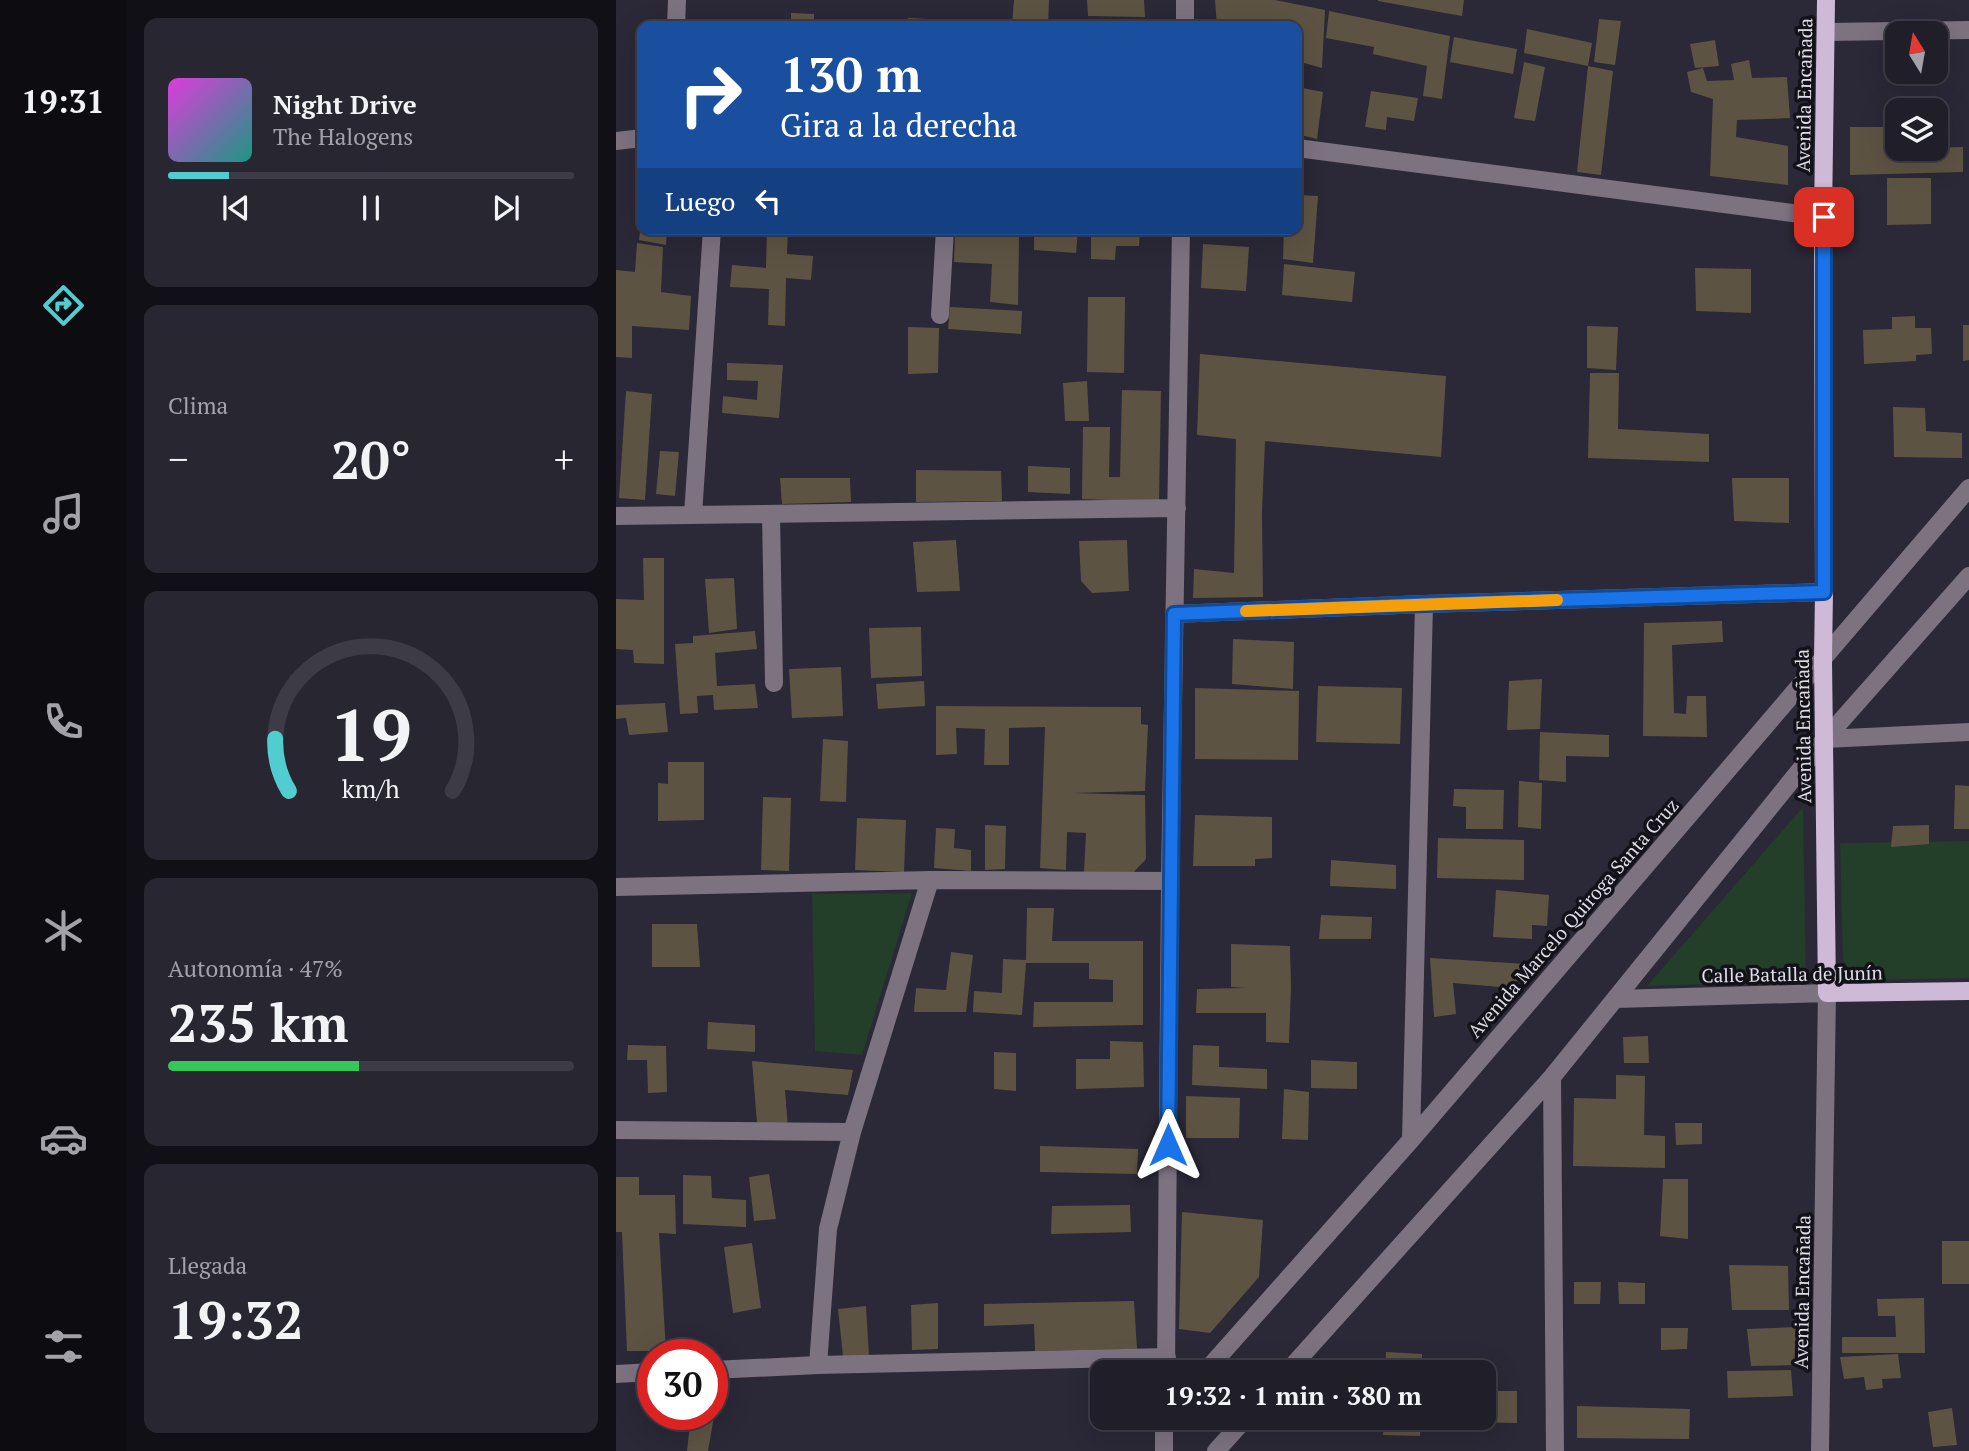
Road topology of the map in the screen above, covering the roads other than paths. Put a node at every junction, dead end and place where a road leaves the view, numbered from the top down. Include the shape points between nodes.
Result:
1 (677, 0) edge
2 (1185, 0) edge
3 (1826, 0) edge
4 (677, 21) edge
5 (1185, 21) edge
6 (1969, 30) edge
7 (1826, 32) junction
8 (637, 139) edge
9 (616, 141) edge
10 (1302, 149) edge
11 (1824, 217) junction
12 (712, 235) edge
13 (945, 235) edge
14 (1181, 235) edge
15 (940, 315) dead end
16 (1969, 488) edge
17 (1177, 508) junction
18 (771, 514) junction
19 (693, 515) junction
20 (616, 516) edge
21 (1969, 576) edge
22 (1824, 592) junction
23 (1424, 604) junction
24 (1174, 614) junction
25 (1823, 659) junction
26 (774, 683) dead end
27 (1969, 732) edge
28 (1825, 739) junction
29 (930, 880) junction
30 (1170, 881) junction
31 (616, 887) edge
32 (1969, 991) edge
33 (1827, 993) junction
34 (1616, 999) junction
35 (1552, 1077) junction
36 (616, 1130) edge
37 (852, 1132) junction
38 (1411, 1140) junction
39 (1166, 1360) edge
40 (1216, 1360) edge
41 (1298, 1360) edge
42 (818, 1365) junction
43 (1090, 1365) edge
44 (728, 1369) edge
45 (637, 1373) edge
46 (616, 1374) edge
47 (1165, 1430) edge
48 (1235, 1430) edge
49 (1164, 1451) edge
50 (1216, 1451) edge
51 (1555, 1451) edge
52 (1820, 1451) edge

1 - 4 street
2 - 5 street
3 - 7 main road, Avenida Encañada
6 - 7 street
7 - 11 main road, Avenida Encañada
8 - 9 street
10 - 11 street
11 - 22 main road, Avenida Encañada
12 - 19 street
13 - 15 street
14 - 17 street
16 - 25 street, Avenida Marcelo Quiroga Santa Cruz
17 - 18 street
17 - 24 street
18 - 19 street
18 - 26 street
19 - 20 street
21 - 28 street
22 - 23 street
22 - 25 main road, Avenida Encañada
23 - 24 street
23 - 38 street
24 - 30 street
25 - 28 main road, Avenida Encañada
25 - 38 street, Avenida Marcelo Quiroga Santa Cruz
27 - 28 street
28 - 33 main road, Avenida Encañada
28 - 34 street
29 - 30 street
29 - 31 street
29 - 37 street
30 - 39 street
32 - 33 main road, Calle Batalla de Junín
33 - 34 street, Calle Batalla de Junín
33 - 52 street, Avenida Encañada
34 - 35 street
35 - 41 street
35 - 51 street
36 - 37 street
37 - 42 street via 828,1229
38 - 40 street, Avenida Marcelo Quiroga Santa Cruz
42 - 43 street
42 - 44 street
45 - 46 street
47 - 49 street
48 - 50 street

